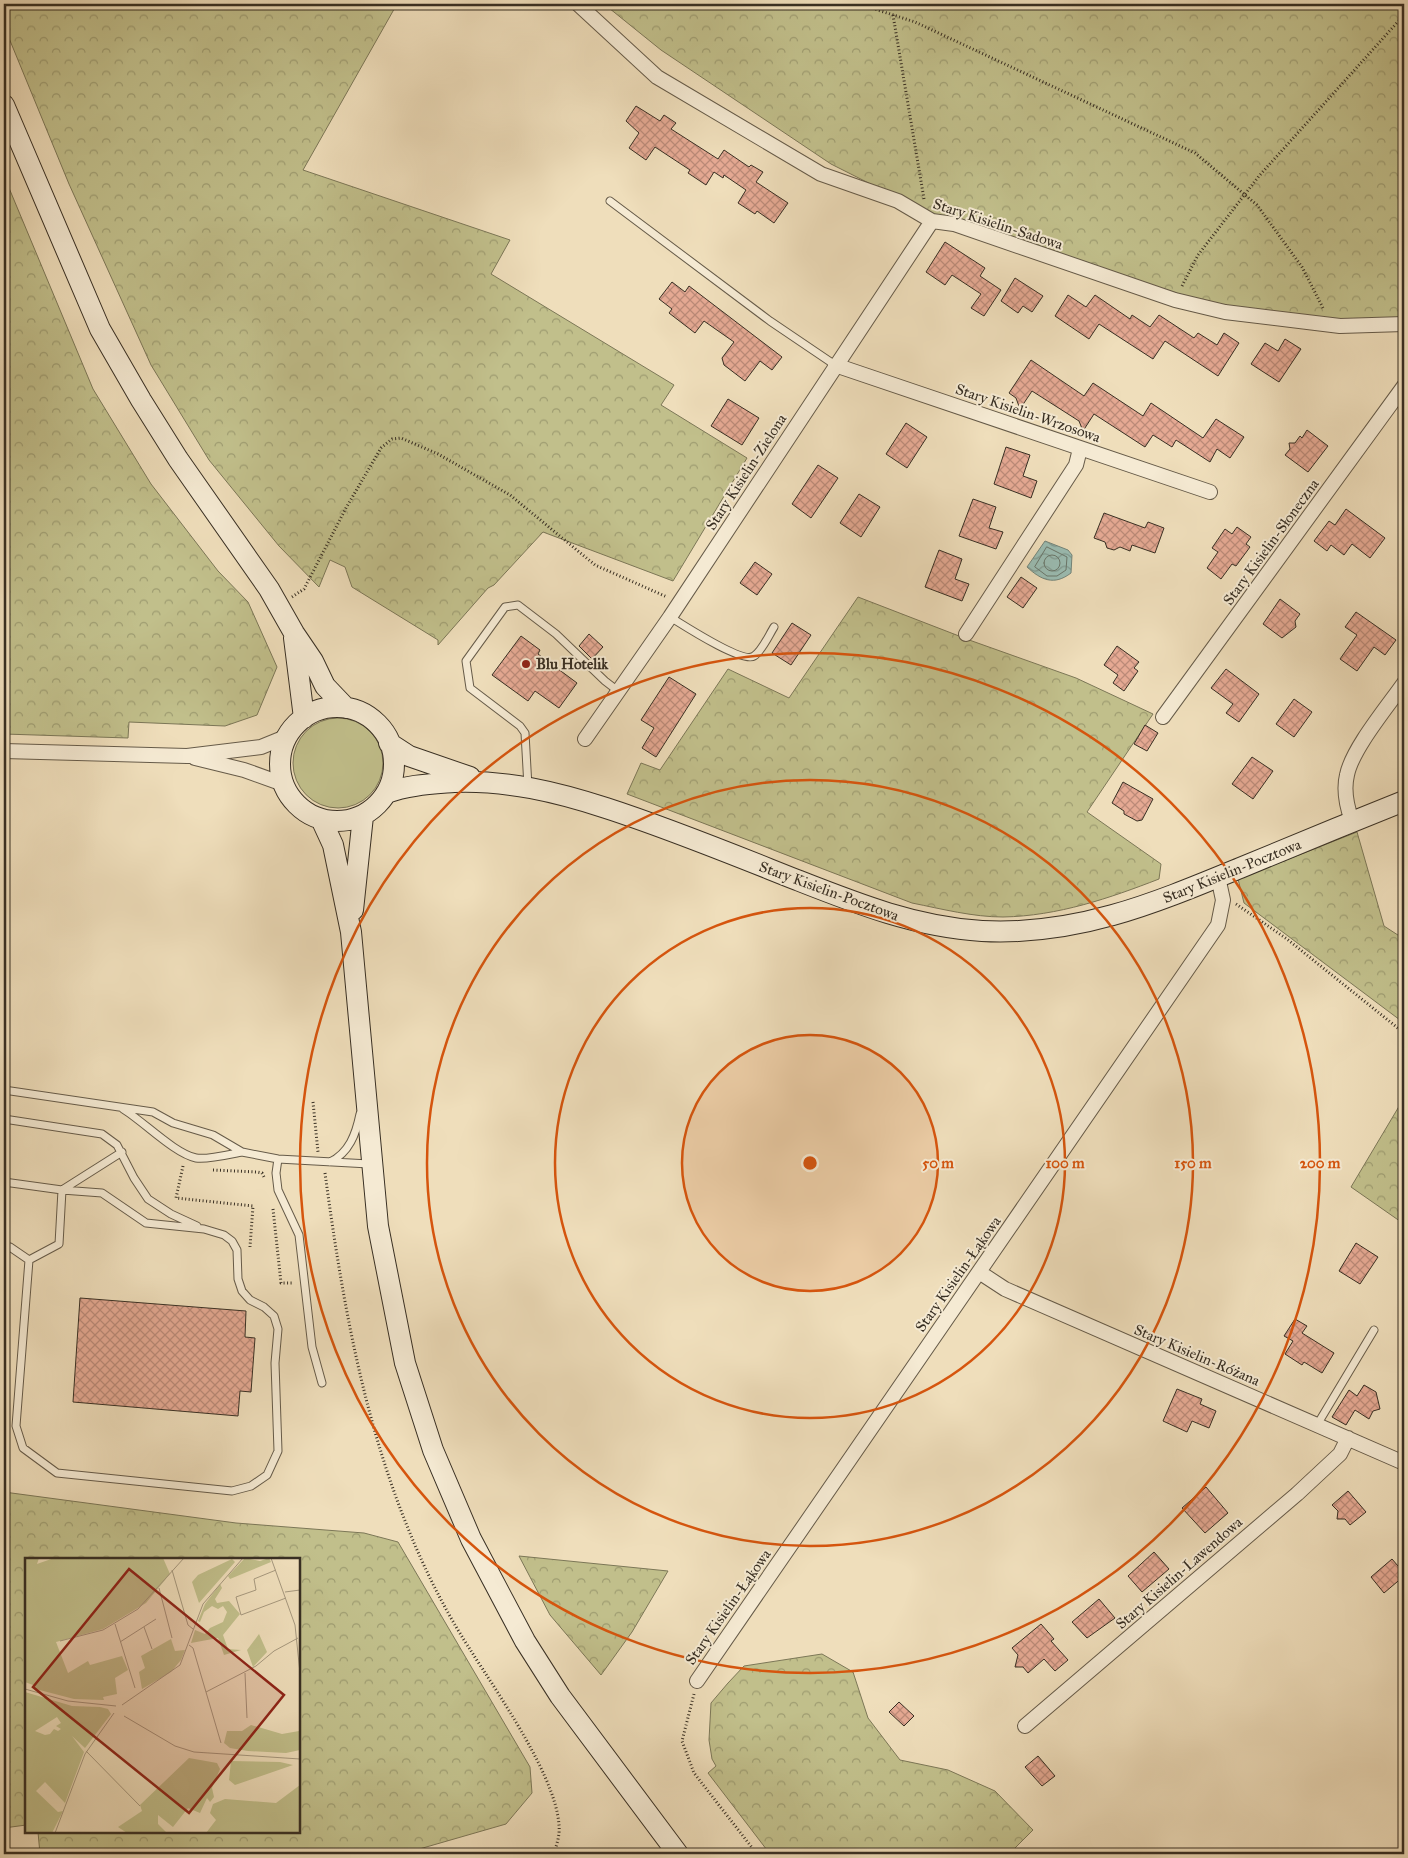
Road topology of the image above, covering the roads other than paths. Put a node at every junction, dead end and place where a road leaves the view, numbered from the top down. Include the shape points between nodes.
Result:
1 (578, 4) edge
2 (4, 105) edge
3 (610, 201) dead end
4 (932, 221) junction
5 (1404, 324) edge
6 (835, 365) junction
7 (1404, 386) edge
8 (1080, 449) junction
9 (1210, 492) dead end
10 (670, 617) junction
11 (774, 627) dead end
12 (294, 633) junction
13 (966, 634) dead end
14 (1404, 683) edge
15 (618, 691) junction
16 (346, 708) junction
17 (1163, 717) dead end
18 (304, 718) junction
19 (288, 736) junction
20 (585, 739) dead end
21 (389, 743) junction
22 (4, 751) edge
23 (187, 756) junction
24 (481, 781) junction
25 (284, 784) junction
26 (528, 787) junction
27 (386, 793) junction
28 (1404, 801) edge
29 (363, 816) junction
30 (322, 819) junction
31 (1352, 821) junction
32 (1218, 877) junction
33 (351, 932) junction
34 (365, 1087) junction
35 (4, 1090) edge
36 (121, 1107) junction
37 (4, 1119) edge
38 (122, 1152) junction
39 (242, 1152) junction
40 (278, 1158) junction
41 (324, 1163) junction
42 (372, 1164) junction
43 (4, 1182) edge
44 (62, 1190) junction
45 (204, 1229) junction
46 (4, 1246) edge
47 (29, 1260) junction
48 (979, 1272) junction
49 (1374, 1330) dead end
50 (322, 1383) dead end
51 (1317, 1424) junction
52 (1348, 1438) junction
53 (1404, 1463) edge
54 (697, 1681) road end
55 (1025, 1726) dead end
56 (678, 1854) edge

1 - 4 street, Stary Kisielin-Sadowa via 657,77 821,174 898,201
2 - 12 main road via 100,329 172,450 280,606
3 - 6 lane via 770,321
4 - 5 street, Stary Kisielin-Sadowa via 954,224 1175,300 1249,316 1331,325
4 - 6 street, Stary Kisielin-Zielona
6 - 8 street, Stary Kisielin-Wrzosowa
6 - 10 street, Stary Kisielin-Zielona
7 - 17 street, Stary Kisielin-Słoneczna
8 - 9 street, Stary Kisielin-Wrzosowa
8 - 13 street via 1076,465
10 - 11 lane via 748,658 755,656
10 - 15 street, Stary Kisielin-Zielona
12 - 16 main road via 325,686
12 - 18 main road
14 - 31 street via 1372,728 1347,774 1345,790
15 - 20 street, Stary Kisielin-Zielona
15 - 26 lane via 556,634 518,605 505,607 466,661 470,688 525,732
16 - 18 main road via 321,709
16 - 21 main road via 373,720
18 - 19 main road
19 - 23 street via 261,747
19 - 25 main road via 282,746 280,761
21 - 24 main road, Stary Kisielin-Pocztowa via 409,756
21 - 27 main road via 394,759
22 - 23 street
23 - 25 street
24 - 26 main road, Stary Kisielin-Pocztowa
24 - 27 main road, Stary Kisielin-Pocztowa via 416,785
25 - 30 main road via 296,803
26 - 32 main road, Stary Kisielin-Pocztowa via 572,797 651,823 881,913 950,928 1018,931 1065,928 1119,915
27 - 29 main road
28 - 31 main road, Stary Kisielin-Pocztowa
29 - 30 main road via 337,822
29 - 33 main road
30 - 33 main road via 333,845
31 - 32 main road, Stary Kisielin-Pocztowa
32 - 48 street, Stary Kisielin-Łąkowa via 1223,900 1218,925
33 - 34 main road
34 - 41 lane via 351,1143 345,1152
34 - 42 main road
35 - 36 lane
36 - 39 lane via 153,1112 173,1123 213,1135
36 - 39 lane via 175,1148 197,1158
37 - 38 lane via 102,1134 118,1145
38 - 44 lane
38 - 45 lane via 148,1199
39 - 40 lane
40 - 41 lane
40 - 50 lane via 278,1190 298,1235 312,1347
41 - 42 lane
42 - 56 main road via 378,1226 405,1363 452,1498 497,1590 535,1657 588,1735
43 - 44 lane
44 - 45 lane via 102,1192 146,1222
44 - 47 lane via 59,1244
45 - 47 lane via 232,1241 237,1250 238,1279 242,1291 274,1316 278,1329 275,1363 278,1451 267,1475 251,1486 232,1491 57,1473 23,1448 16,1426
46 - 47 lane
48 - 51 street, Stary Kisielin-Różana via 1004,1289
48 - 54 street, Stary Kisielin-Łąkowa
49 - 51 lane
51 - 52 street, Stary Kisielin-Różana
52 - 53 street, Stary Kisielin-Różana
52 - 55 street, Stary Kisielin-Lawendowa via 1340,1454 1297,1494

